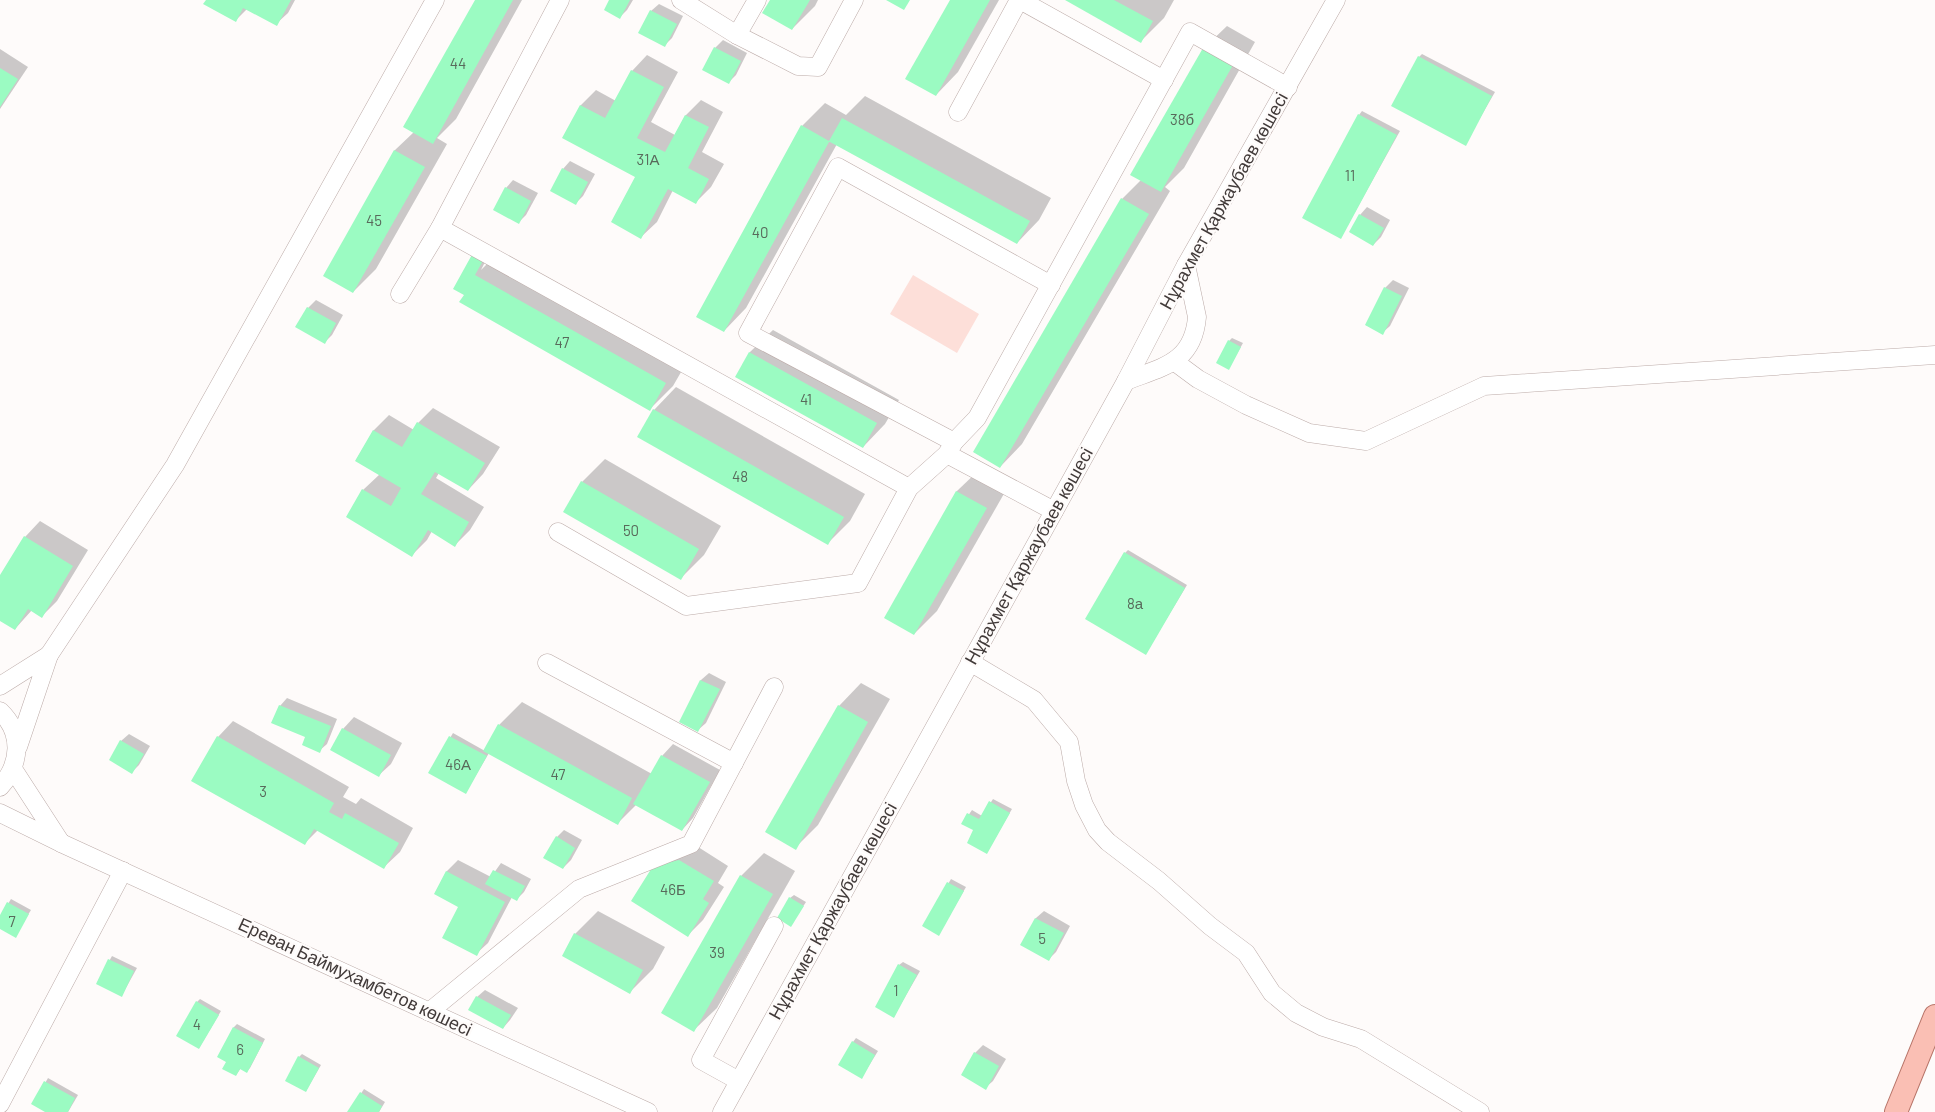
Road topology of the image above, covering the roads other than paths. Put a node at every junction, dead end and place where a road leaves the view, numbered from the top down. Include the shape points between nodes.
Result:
1 (435, 0) edge
2 (560, 0) edge
3 (681, 0) edge
4 (757, 0) edge
5 (854, 0) edge
6 (1020, 0) edge
7 (1336, 0) edge
8 (705, 6) edge
9 (737, 35) junction
10 (1164, 80) junction
11 (1288, 87) junction
12 (958, 112) dead end
13 (440, 228) junction
14 (1186, 265) junction
15 (1051, 284) junction
16 (400, 294) dead end
17 (1935, 355) edge
18 (1175, 362) junction
19 (1126, 381) junction
20 (950, 448) junction
21 (909, 488) junction
22 (1054, 511) junction
23 (558, 532) dead end
24 (49, 655) junction
25 (970, 662) junction
26 (547, 663) dead end
27 (0, 686) edge
28 (774, 687) dead end
29 (0, 711) edge
30 (18, 747) junction
31 (734, 763) junction
32 (13, 769) junction
33 (0, 786) edge
34 (0, 813) edge
35 (61, 843) junction
36 (123, 871) junction
37 (774, 926) dead end
38 (429, 1012) junction
39 (1935, 1016) edge
40 (739, 1081) junction
41 (0, 1104) edge
42 (648, 1112) edge
43 (722, 1112) edge
44 (1480, 1112) edge
45 (1896, 1112) edge

1 - 24 street via 175,465
2 - 13 street
3 - 8 street
4 - 9 street
5 - 9 street via 818,68 798,66
6 - 10 street
6 - 12 street
7 - 11 street, Нұрахмет Қаржаубаев көшесі
8 - 9 street
10 - 11 street via 1190,32
10 - 15 street
11 - 14 street, Нұрахмет Қаржаубаев көшесі
13 - 16 street
13 - 21 street
14 - 18 street via 1197,317 1190,341
14 - 19 street, Нұрахмет Қаржаубаев көшесі
15 - 20 street via 977,418
15 - 20 street via 838,167 748,333
17 - 18 street via 1484,386 1366,441 1309,433 1246,405 1198,379
18 - 19 street
19 - 22 street, Нұрахмет Қаржаубаев көшесі
20 - 21 street
20 - 22 street
21 - 23 street via 858,583 686,606
22 - 25 street, Нұрахмет Қаржаубаев көшесі
24 - 27 street
24 - 30 street
25 - 40 street, Нұрахмет Қаржаубаев көшесі
25 - 44 street via 1034,700 1069,742 1076,781 1097,830 1246,953 1272,993 1296,1013 1323,1027 1361,1039
26 - 31 street
28 - 31 street
29 - 30 street via 12,726
30 - 32 street
31 - 38 street via 691,844 579,888
32 - 33 street
32 - 35 street
34 - 35 street, Ереван Баймухамбетов көшесі
35 - 36 street, Ереван Баймухамбетов көшесі
36 - 38 street, Ереван Баймухамбетов көшесі
36 - 41 street
37 - 40 street via 701,1060
38 - 42 street, Ереван Баймухамбетов көшесі
39 - 45 main road
40 - 43 street, Нұрахмет Қаржаубаев көшесі

